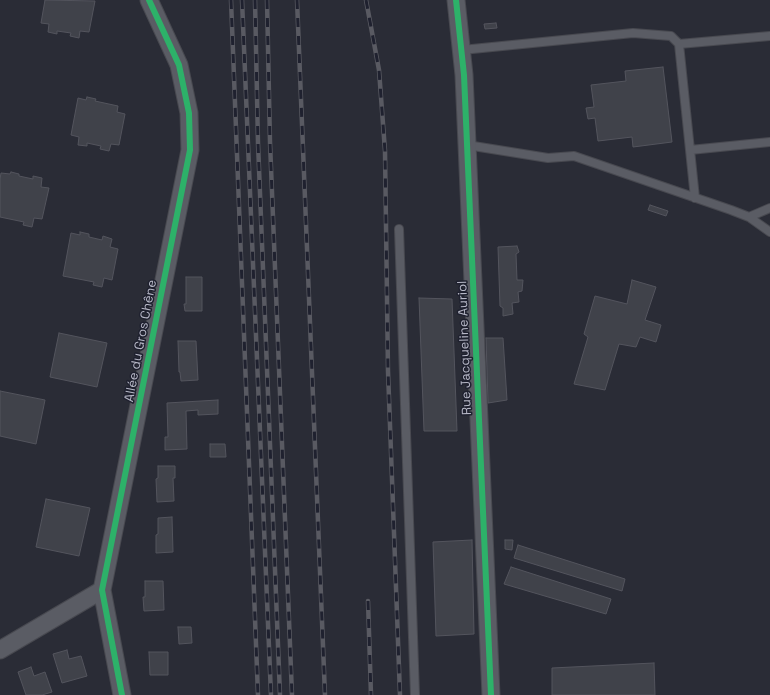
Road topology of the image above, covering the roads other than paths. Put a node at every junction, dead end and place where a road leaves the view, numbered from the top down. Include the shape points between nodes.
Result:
1 (149, 0) edge
2 (456, 0) edge
3 (770, 36) edge
4 (679, 44) junction
5 (462, 50) junction
6 (770, 142) edge
7 (467, 145) junction
8 (690, 150) junction
9 (695, 198) junction
10 (770, 208) edge
11 (749, 217) junction
12 (399, 229) dead end
13 (770, 232) edge
14 (102, 590) junction
15 (0, 650) edge
16 (119, 694) edge
17 (415, 695) edge
18 (491, 695) edge

1 - 14 street, Allée du Gros Chêne via 179,65 189,113 190,150
2 - 5 street, Rue Jacqueline Auriol
3 - 4 lane
4 - 5 lane via 670,36 633,33
4 - 8 lane
5 - 7 street, Rue Jacqueline Auriol
6 - 8 lane
7 - 9 lane via 548,158 574,156
7 - 18 street, Rue Jacqueline Auriol
8 - 9 lane
9 - 11 lane
10 - 11 lane
11 - 13 lane
12 - 17 lane
14 - 15 street
14 - 16 street, Allée du Gros Chêne

